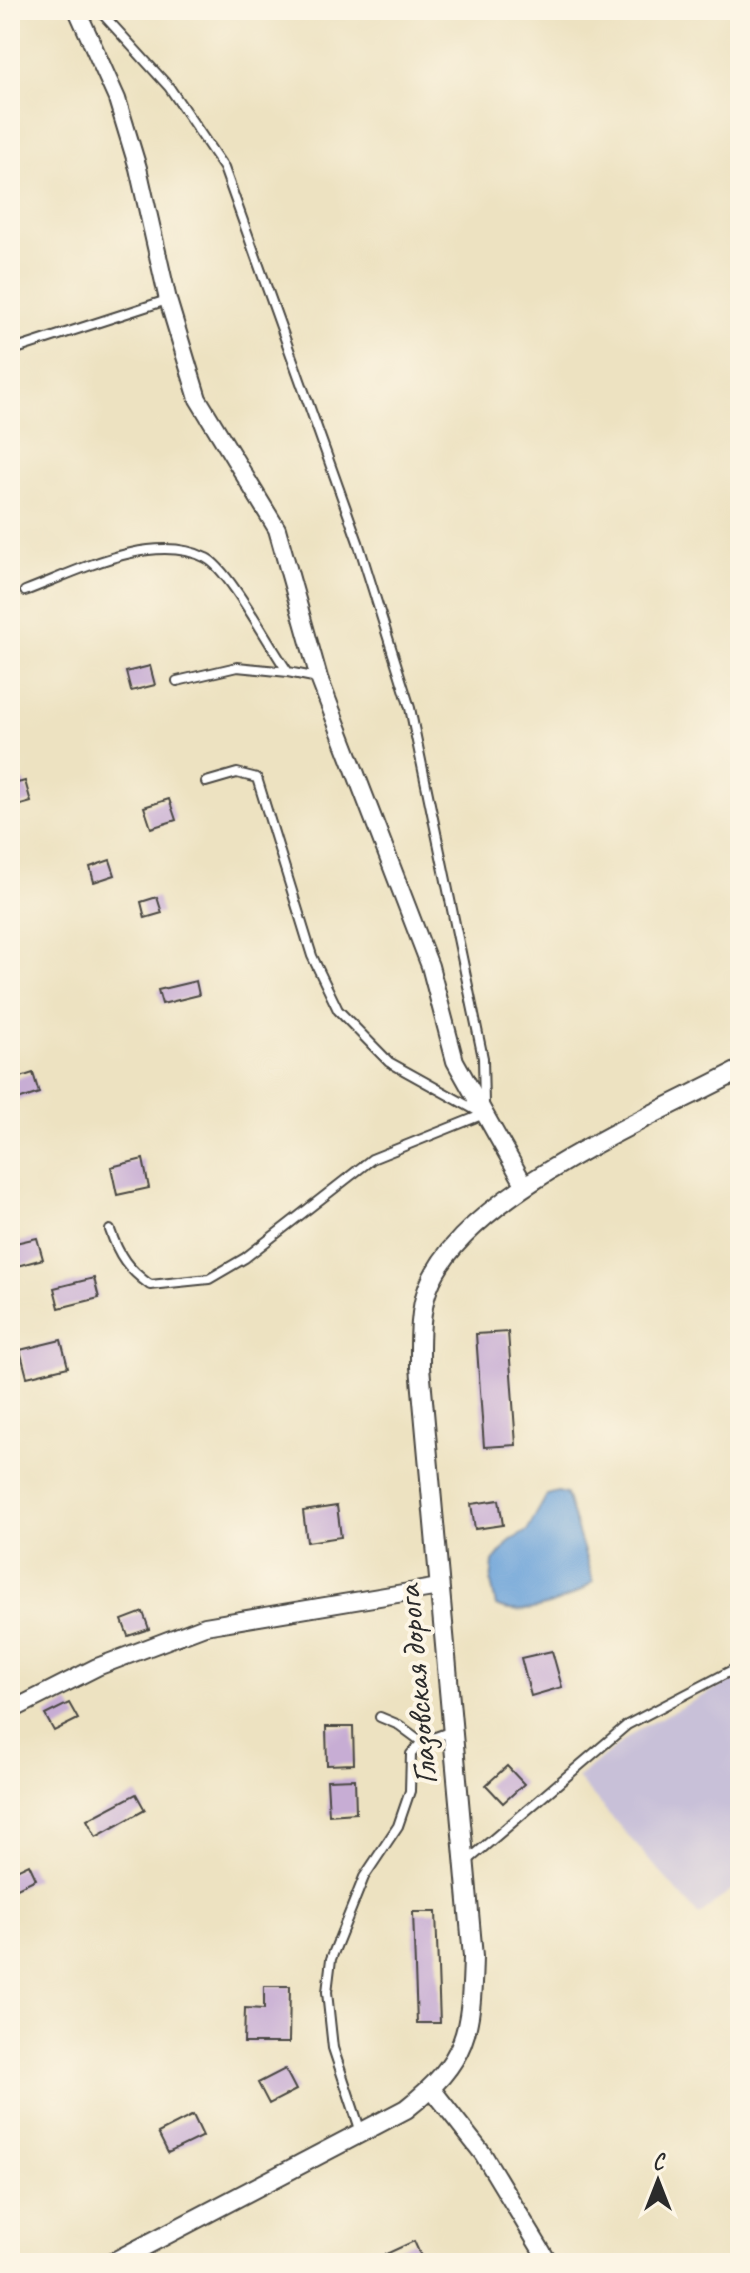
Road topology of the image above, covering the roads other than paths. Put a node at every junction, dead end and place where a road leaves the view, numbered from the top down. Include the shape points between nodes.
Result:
1 (77, 10) edge
2 (99, 10) edge
3 (168, 300) junction
4 (10, 351) edge
5 (25, 591) dead end
6 (288, 672) junction
7 (319, 678) junction
8 (177, 681) dead end
9 (206, 782) dead end
10 (740, 1070) edge
11 (484, 1114) junction
12 (524, 1184) junction
13 (110, 1230) dead end
14 (439, 1587) junction
15 (740, 1666) edge
16 (10, 1711) edge
17 (380, 1717) dead end
18 (453, 1731) junction
19 (422, 1742) junction
20 (464, 1864) junction
21 (432, 2089) junction
22 (362, 2133) junction
23 (112, 2263) edge
24 (549, 2263) edge

1 - 3 street via 117,99
2 - 11 lane via 169,87 224,168 358,542 410,708 483,1058
3 - 4 lane
3 - 7 street via 198,399 277,529
5 - 6 lane via 131,551 166,549 208,558 244,601
6 - 7 lane
6 - 8 lane via 237,667
7 - 11 street via 430,966 455,1061
9 - 11 lane via 237,773 257,778 312,956 338,1010 389,1062
10 - 12 street, Глазовская дорога
11 - 12 street
11 - 13 lane via 372,1159 245,1258 209,1279 150,1285 118,1254
12 - 14 street, Глазовская дорога via 456,1244 428,1287 420,1367
14 - 16 street via 205,1626 97,1667
14 - 18 street, Глазовская дорога
15 - 20 lane via 627,1725
17 - 19 lane
18 - 19 lane
18 - 20 street, Глазовская дорога
19 - 22 lane via 411,1754 410,1791 398,1826 364,1877 331,1959 327,1992 333,2048
20 - 21 street, Глазовская дорога via 473,1957 472,2014 458,2055
21 - 22 street, Глазовская дорога
21 - 24 street via 483,2154
22 - 23 street, Глазовская дорога

